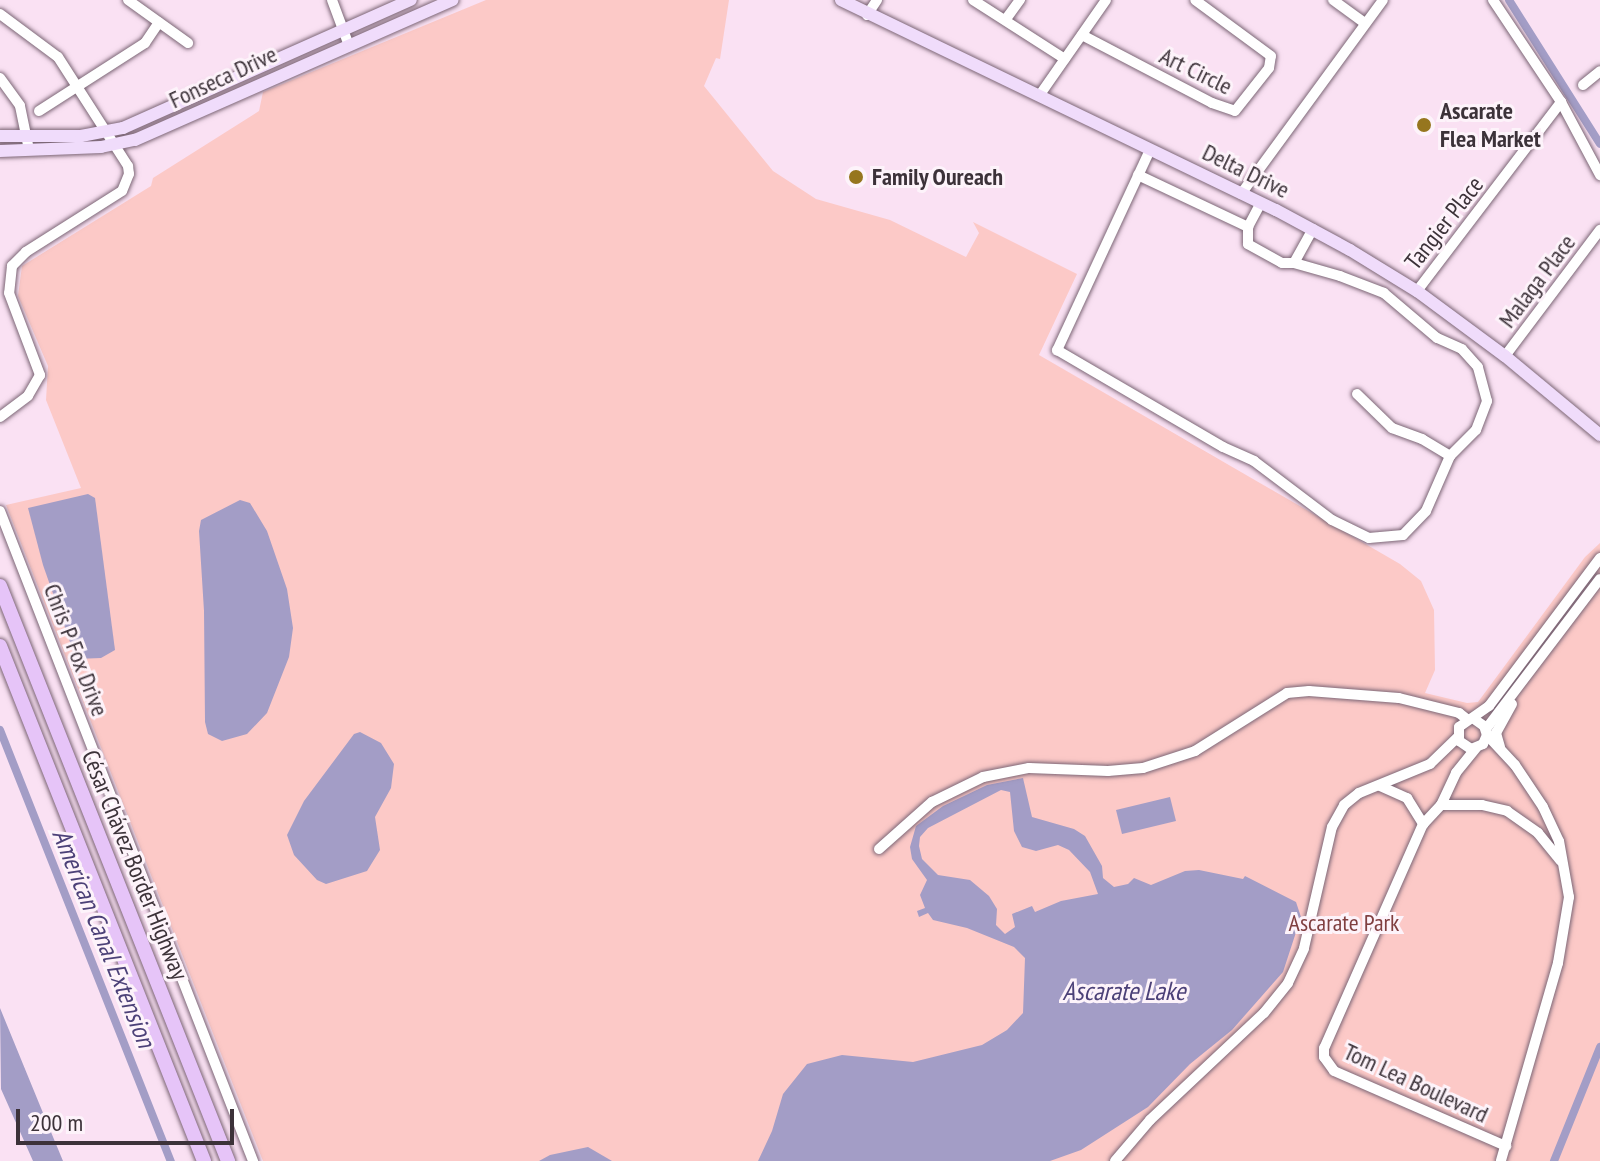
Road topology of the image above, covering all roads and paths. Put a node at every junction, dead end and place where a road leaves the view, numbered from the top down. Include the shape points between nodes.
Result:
1 (128, 0) edge
2 (332, 0) edge
3 (411, 0) edge
4 (453, 0) edge
5 (841, 0) edge
6 (877, 0) edge
7 (973, 0) edge
8 (1020, 0) edge
9 (1106, 0) edge
10 (1195, 0) edge
11 (1333, 0) edge
12 (1383, 0) edge
13 (1493, 0) edge
14 (0, 14) edge
15 (867, 15) junction
16 (1006, 19) junction
17 (159, 22) junction
18 (1365, 23) junction
19 (343, 29) junction
20 (1082, 35) junction
21 (188, 43) dead end
22 (348, 43) junction
23 (1065, 59) junction
24 (1600, 71) edge
25 (0, 78) edge
26 (1583, 85) dead end
27 (78, 86) junction
28 (1039, 96) junction
29 (1561, 102) junction
30 (39, 111) dead end
31 (107, 133) junction
32 (0, 136) edge
33 (28, 143) junction
34 (114, 145) junction
35 (1150, 150) junction
36 (0, 151) edge
37 (1138, 175) junction
38 (1600, 175) edge
39 (1241, 194) junction
40 (1261, 203) junction
41 (1248, 227) junction
42 (1313, 229) junction
43 (1600, 230) edge
44 (1294, 263) junction
45 (1417, 291) junction
46 (1505, 356) junction
47 (1357, 394) dead end
48 (0, 417) edge
49 (1600, 435) edge
50 (1450, 456) junction
51 (0, 511) edge
52 (1599, 561) edge
53 (1600, 579) edge
54 (0, 586) edge
55 (1556, 628) junction
56 (0, 646) edge
57 (1516, 693) junction
58 (1489, 706) junction
59 (1434, 707) junction
60 (1467, 717) junction
61 (1487, 732) junction
62 (1458, 734) junction
63 (1476, 748) junction
64 (1506, 755) junction
65 (1377, 786) junction
66 (1441, 805) junction
67 (1423, 824) junction
68 (879, 849) dead end
69 (1565, 866) junction
70 (1506, 1146) junction
71 (204, 1161) edge
72 (228, 1161) edge
73 (253, 1161) edge
74 (1115, 1161) edge
75 (1501, 1161) edge

1 - 17 street
2 - 19 street
3 - 19 main road, Fonseca Drive
4 - 22 main road, Fonseca Drive
5 - 15 main road, Delta Drive
6 - 15 street
7 - 16 street
8 - 16 street
9 - 20 street
10 - 20 street, Art Circle via 1271,56 1269,68 1237,110 1212,103
11 - 18 street
12 - 18 street
13 - 29 street
14 - 27 street via 54,54
15 - 28 main road, Delta Drive
16 - 23 street
17 - 21 street
17 - 27 street via 145,43
18 - 39 street
19 - 22 street
19 - 31 main road, Fonseca Drive
20 - 23 street
22 - 34 main road, Fonseca Drive via 162,129
23 - 28 street
24 - 26 street
25 - 33 street via 22,111
27 - 30 street
27 - 31 street
28 - 35 main road, Delta Drive
29 - 38 street
29 - 45 street, Tangier Place
31 - 33 main road, Fonseca Drive
31 - 34 street
32 - 33 main road, Fonseca Drive
33 - 34 main road, Fonseca Drive
33 - 36 main road, Fonseca Drive
34 - 48 street via 128,166 125,187 12,266 9,293 40,375 28,396
35 - 37 street
35 - 39 main road, Delta Drive
37 - 41 street
37 - 50 street via 1057,346 1061,355 1254,461 1332,520 1369,538 1403,535 1426,511
39 - 40 main road, Delta Drive
40 - 41 street
40 - 42 main road, Delta Drive
41 - 44 street via 1248,244 1282,263
42 - 44 street
42 - 45 main road, Delta Drive
43 - 46 street, Malaga Place
44 - 50 street via 1384,293 1437,338 1462,349 1478,367 1487,401 1476,430
45 - 46 main road, Delta Drive
46 - 49 main road, Delta Drive
47 - 50 street via 1392,428
51 - 73 street, Chris P Fox Drive
52 - 55 street
53 - 55 street
54 - 72 highway, César Chávez Border Highway
55 - 57 street
55 - 58 street
56 - 71 highway, César Chávez Border Highway
57 - 61 street, Tom Lea Boulevard
57 - 64 street via 1496,733
58 - 60 street
58 - 60 street
59 - 60 street
59 - 62 street
59 - 68 street via 1399,698 1287,693 1195,751 1143,768 1029,768 983,777 932,802
60 - 61 street
60 - 62 street
61 - 63 street, Tom Lea Boulevard
61 - 64 street
62 - 63 street via 1462,745
62 - 65 street via 1430,764
63 - 66 street, Tom Lea Boulevard
64 - 69 street via 1543,807
65 - 67 street via 1407,798
65 - 74 street via 1352,797 1337,815 1304,948 1288,983
66 - 67 street, Tom Lea Boulevard
66 - 69 street via 1507,811 1538,833
67 - 70 street, Tom Lea Boulevard via 1324,1057 1334,1071
69 - 70 street via 1566,927
70 - 75 street

